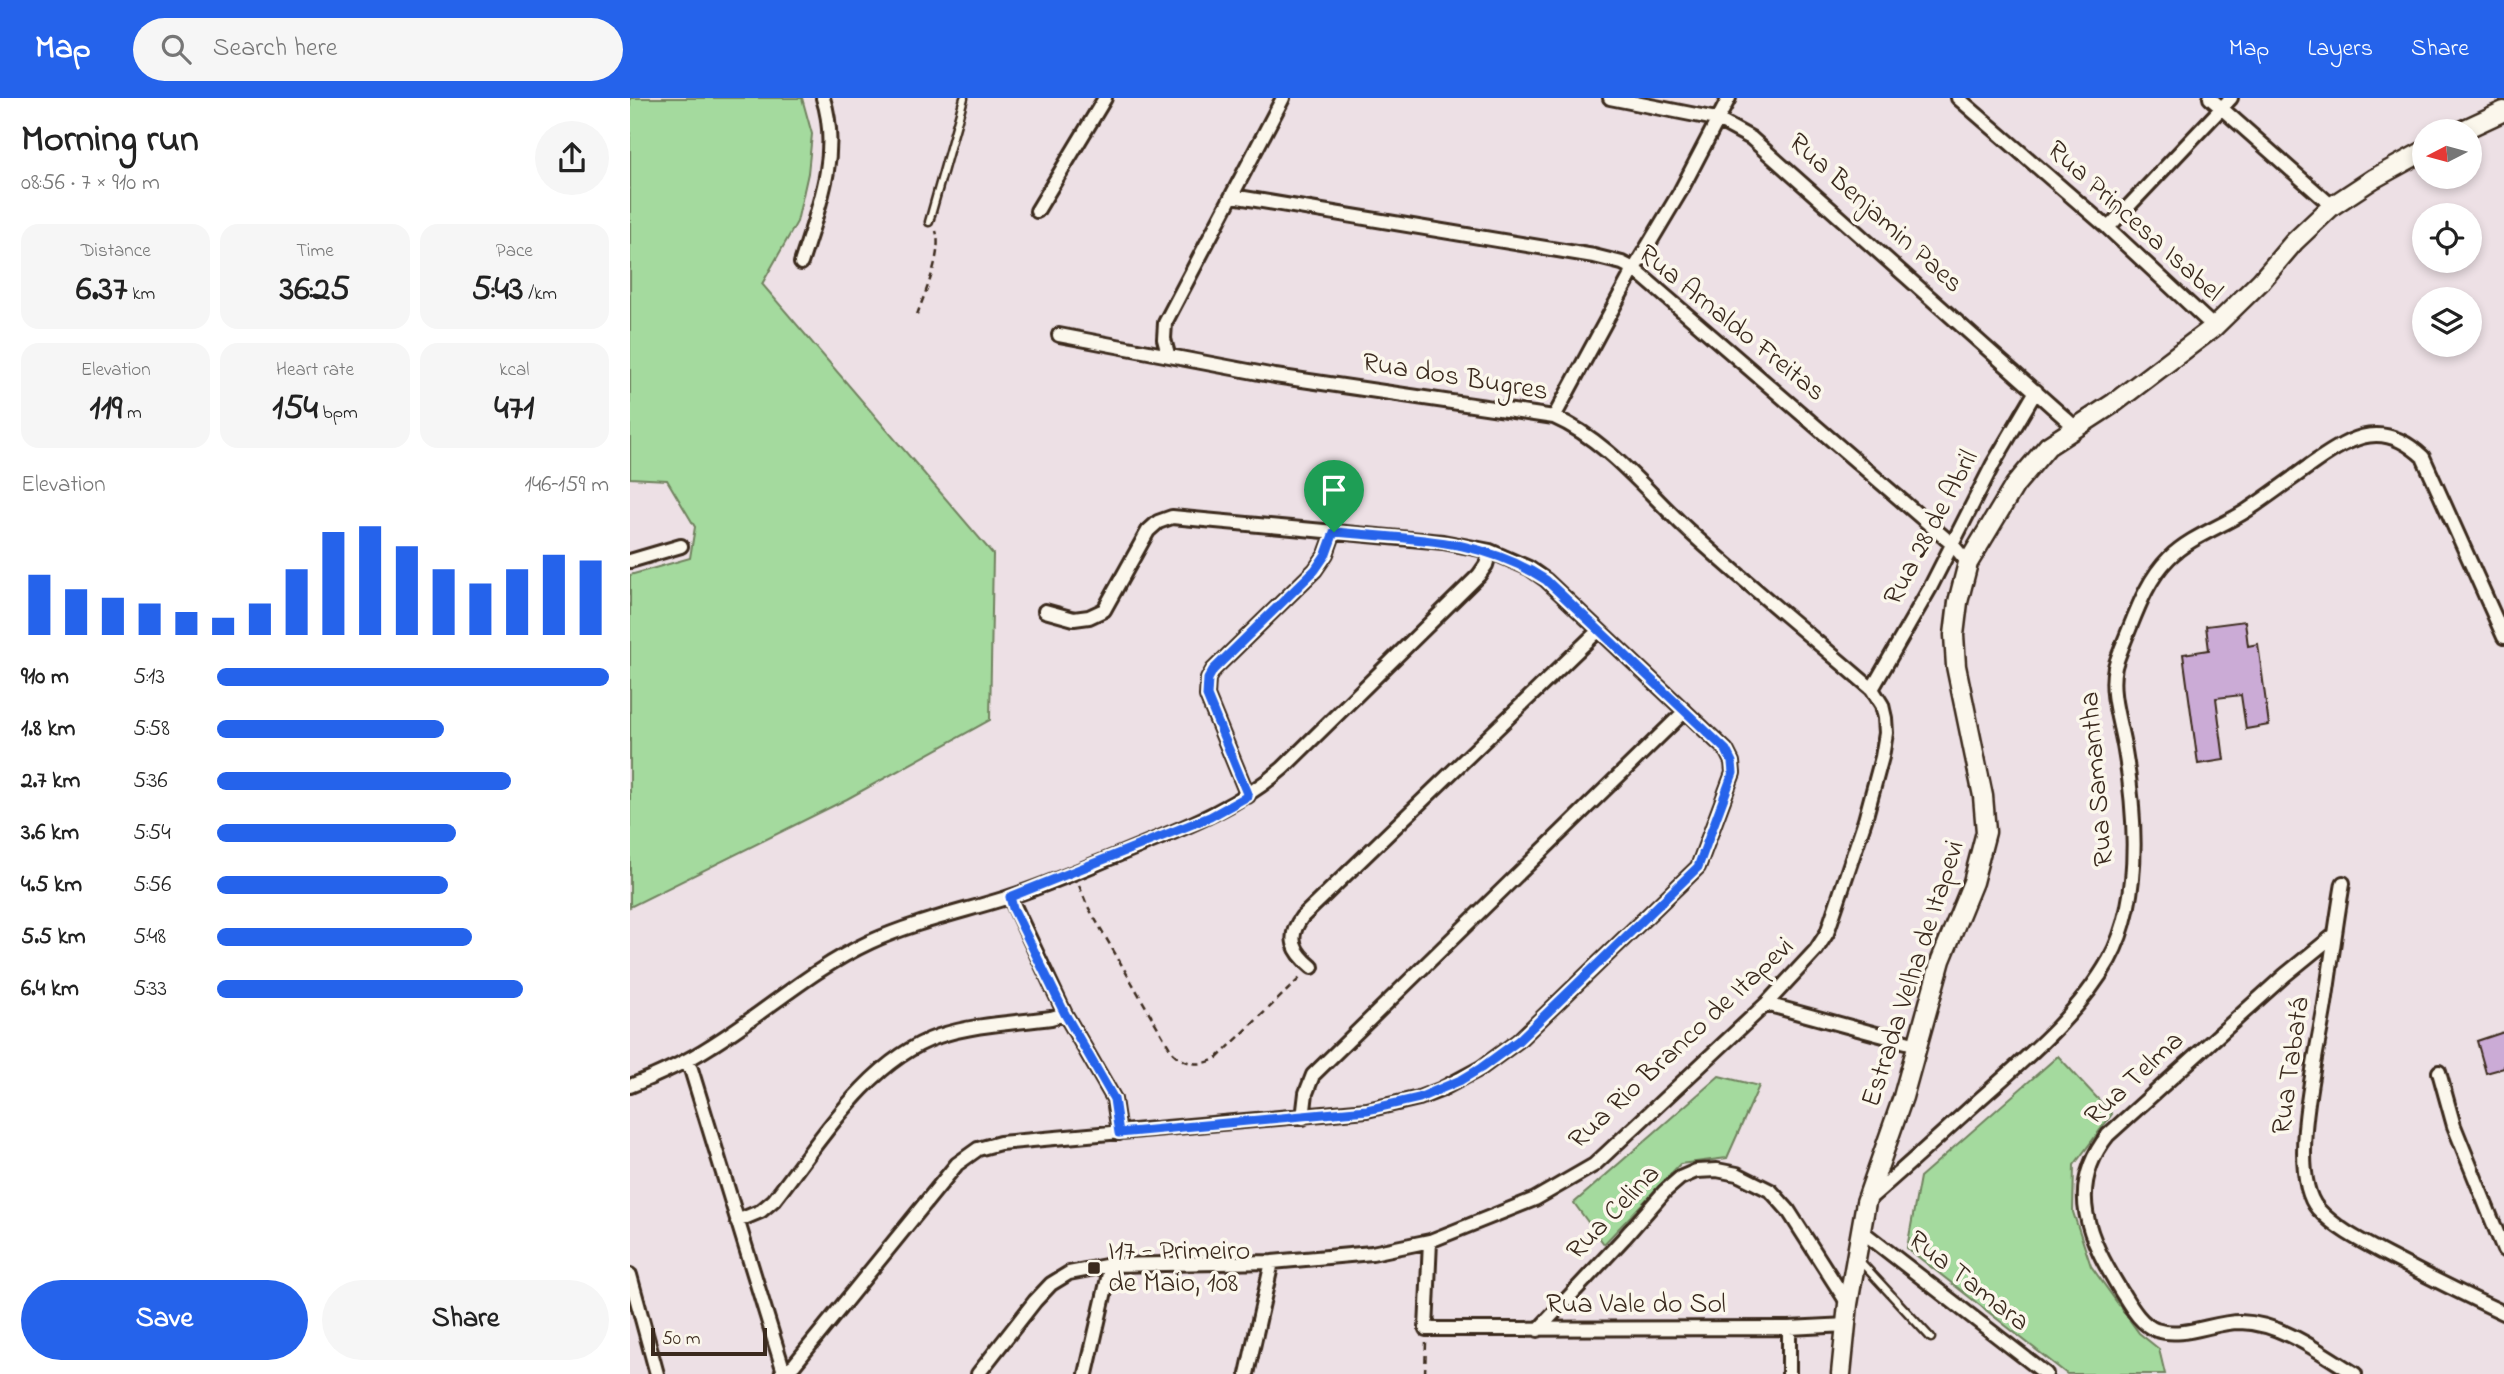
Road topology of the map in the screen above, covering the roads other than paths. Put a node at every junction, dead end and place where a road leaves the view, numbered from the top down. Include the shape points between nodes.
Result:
1 (823, 98) edge
2 (964, 98) edge
3 (1105, 98) edge
4 (1283, 98) edge
5 (1610, 98) edge
6 (1728, 98) edge
7 (1958, 98) edge
8 (2210, 98) edge
9 (2231, 98) edge
10 (2221, 109) junction
11 (2504, 111) edge
12 (1716, 119) junction
13 (2482, 121) edge
14 (2412, 157) edge
15 (1231, 195) junction
16 (2332, 206) junction
17 (1037, 211) dead end
18 (929, 222) road end
19 (2108, 228) junction
20 (801, 263) dead end
21 (1634, 269) junction
22 (2214, 327) junction
23 (1059, 335) dead end
24 (1168, 354) junction
25 (2036, 390) junction
26 (1554, 417) junction
27 (2075, 427) junction
28 (1334, 532) junction
29 (1952, 544) junction
30 (681, 546) dead end
31 (1490, 551) junction
32 (630, 561) edge
33 (1968, 562) junction
34 (1045, 611) dead end
35 (1599, 629) junction
36 (2504, 637) edge
37 (1872, 689) junction
38 (1685, 710) junction
39 (1248, 796) junction
40 (2343, 883) dead end
41 (1010, 897) junction
42 (2333, 936) junction
43 (1312, 967) road end
44 (1766, 1004) junction
45 (1065, 1014) junction
46 (1917, 1045) junction
47 (684, 1062) junction
48 (2439, 1072) dead end
49 (630, 1086) edge
50 (1303, 1118) junction
51 (1119, 1133) junction
52 (1866, 1202) junction
53 (737, 1221) junction
54 (1859, 1229) junction
55 (1430, 1241) junction
56 (2504, 1250) edge
57 (1856, 1257) junction
58 (1272, 1262) junction
59 (1111, 1265) junction
60 (630, 1275) edge
61 (1848, 1304) junction
62 (2504, 1313) edge
63 (1847, 1325) junction
64 (1789, 1328) junction
65 (1538, 1330) junction
66 (1931, 1338) dead end
67 (782, 1373) edge
68 (657, 1374) edge
69 (978, 1374) edge
70 (1086, 1374) edge
71 (1247, 1374) edge
72 (1788, 1374) edge
73 (1841, 1374) edge
74 (2046, 1374) edge
75 (2356, 1374) edge

1 - 20 street via 831,141 818,209
2 - 18 lane
3 - 17 street
4 - 15 street
5 - 12 street, Rua Benjamin Paes
6 - 12 street
7 - 19 street, Rua Princesa Isabel
8 - 10 street
9 - 10 street
10 - 16 street
10 - 19 street
11 - 13 street
12 - 21 street via 1681,192
12 - 25 street, Rua Benjamin Paes via 1768,152
14 - 16 street, Estrada Velha de Itapevi
15 - 21 street, Rua Arnaldo Freitas via 1594,256
15 - 24 street via 1165,323
16 - 22 street, Estrada Velha de Itapevi
19 - 22 street, Rua Princesa Isabel
21 - 26 street
21 - 29 street, Rua Arnaldo Freitas
22 - 27 street, Estrada Velha de Itapevi
23 - 24 street, Rua dos Bugres
24 - 26 street, Rua dos Bugres via 1275,376
25 - 27 street, Rua Benjamin Paes
25 - 29 street, Rua 28 de Abril
26 - 37 street, Rua dos Bugres via 1571,424 1609,454
27 - 33 street, Estrada Velha de Itapevi via 2030,465
28 - 31 street
28 - 34 street via 1165,519 1148,531 1104,610 1073,618
28 - 39 street via 1315,570 1208,679 1207,696
29 - 33 street, Rua Arnaldo Freitas
29 - 37 street, Rua 28 de Abril
30 - 32 street
31 - 35 street via 1546,580
31 - 39 street via 1479,575 1283,768
33 - 46 street, Estrada Velha de Itapevi via 1954,635 1956,666 1986,832
35 - 38 street
35 - 43 street via 1302,917 1294,934 1295,949
36 - 52 street, Rua Samantha via 2423,457 2400,439 2353,438 2171,556 2144,594 2115,667 2133,832 2130,890 2108,960 2055,1028
37 - 44 street, Rua Rio Branco de Itapevi via 1882,705 1886,733 1835,914 1816,950
38 - 50 street via 1313,1075
38 - 50 street via 1726,750 1733,767 1698,867 1518,1041 1481,1068 1440,1090 1393,1105
39 - 41 street via 1210,817
40 - 42 street, Rua Tabatá
41 - 45 street
41 - 47 street via 869,943 810,975
42 - 62 street, Rua Tabatá via 2306,1112 2306,1174 2316,1207 2366,1244
42 - 75 street, Rua Telma via 2108,1135 2094,1153 2086,1208 2095,1247 2146,1325 2177,1333 2239,1322 2276,1329
44 - 46 street
44 - 55 street, Rua Rio Branco de Itapevi via 1594,1165 1535,1199
45 - 51 street via 1114,1099
45 - 53 street via 957,1031 904,1053 864,1086 774,1200
46 - 52 street, Estrada Velha de Itapevi
47 - 49 street
47 - 53 street via 691,1069
48 - 56 street via 2454,1126
50 - 51 street
51 - 67 street via 1000,1143 970,1153 794,1365
52 - 54 street, Estrada Velha de Itapevi
53 - 67 street
54 - 57 street, Estrada Velha de Itapevi
54 - 74 street, Rua Tamara
55 - 58 street, Rua Rio Branco de Itapevi via 1372,1253
55 - 65 street, Rua Vale do Sol via 1426,1329
57 - 61 street, Estrada Velha de Itapevi
57 - 66 lane
58 - 59 street, Rua Rio Branco de Itapevi
58 - 71 street
59 - 69 street, Rua Rio Branco de Itapevi via 1069,1273 1051,1284
59 - 70 street
60 - 68 street
61 - 63 street, Estrada Velha de Itapevi
61 - 65 street, Rua Celina via 1771,1191 1737,1174 1696,1171 1665,1191
63 - 64 street, Rua Vale do Sol
63 - 73 street, Estrada Velha de Itapevi
64 - 65 street, Rua Vale do Sol
64 - 72 street

